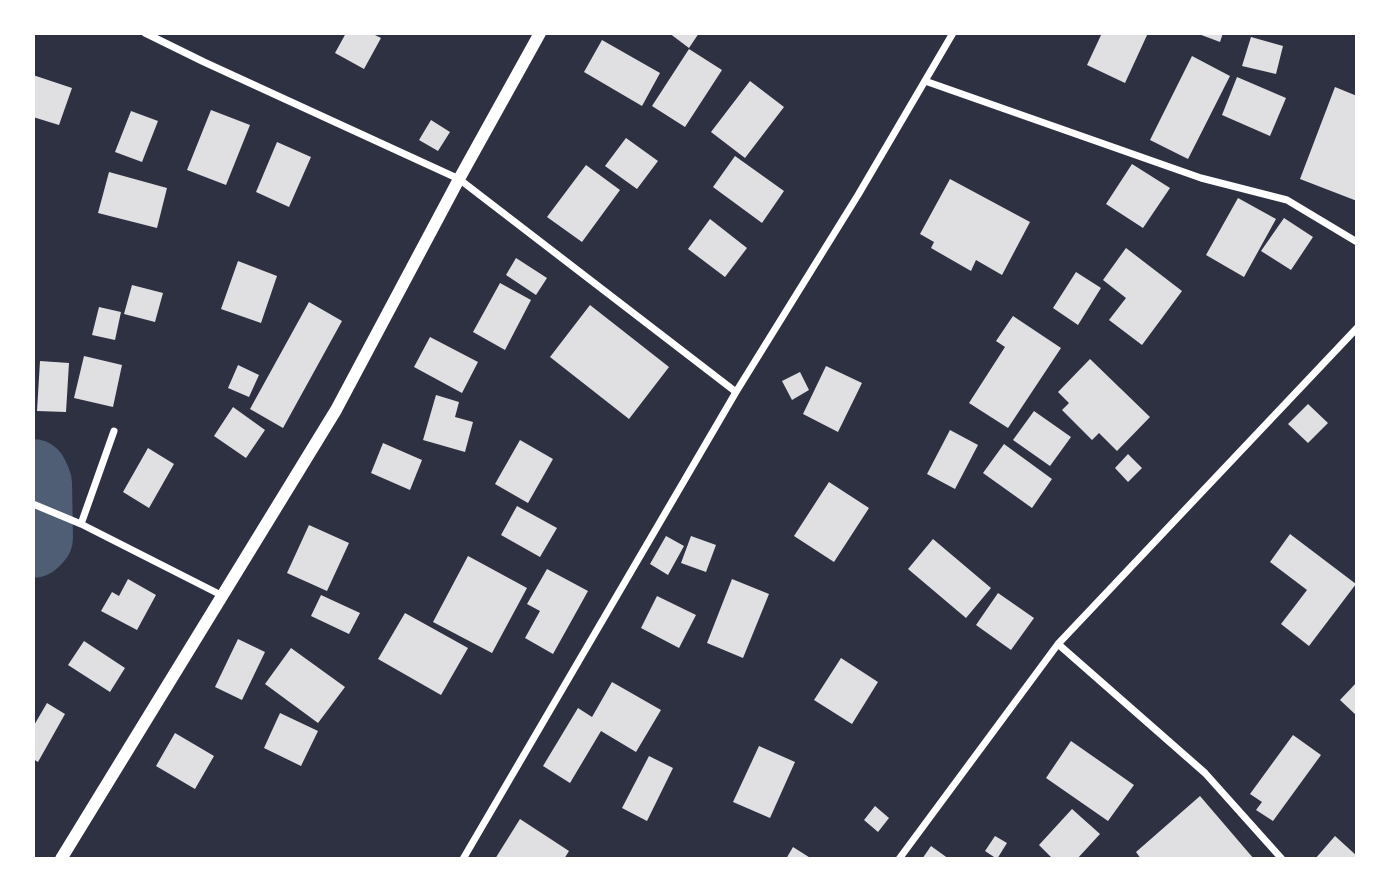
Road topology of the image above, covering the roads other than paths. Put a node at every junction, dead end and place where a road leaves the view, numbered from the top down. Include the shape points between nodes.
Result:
1 (145, 33) edge
2 (540, 33) edge
3 (953, 33) edge
4 (925, 81) junction
5 (459, 178) junction
6 (1357, 242) edge
7 (1357, 328) edge
8 (736, 392) junction
9 (114, 432) dead end
10 (33, 505) edge
11 (81, 524) junction
12 (223, 596) junction
13 (1058, 644) junction
14 (61, 859) edge
15 (463, 859) edge
16 (898, 859) edge
17 (1282, 859) edge

1 - 5 street
2 - 5 street
3 - 4 street
4 - 6 street via 1201,178 1287,200
4 - 8 street
5 - 8 street
5 - 12 street via 336,410
7 - 13 street
8 - 15 street
9 - 11 street
10 - 11 street
11 - 12 street
12 - 14 street
13 - 16 street
13 - 17 street via 1205,773

